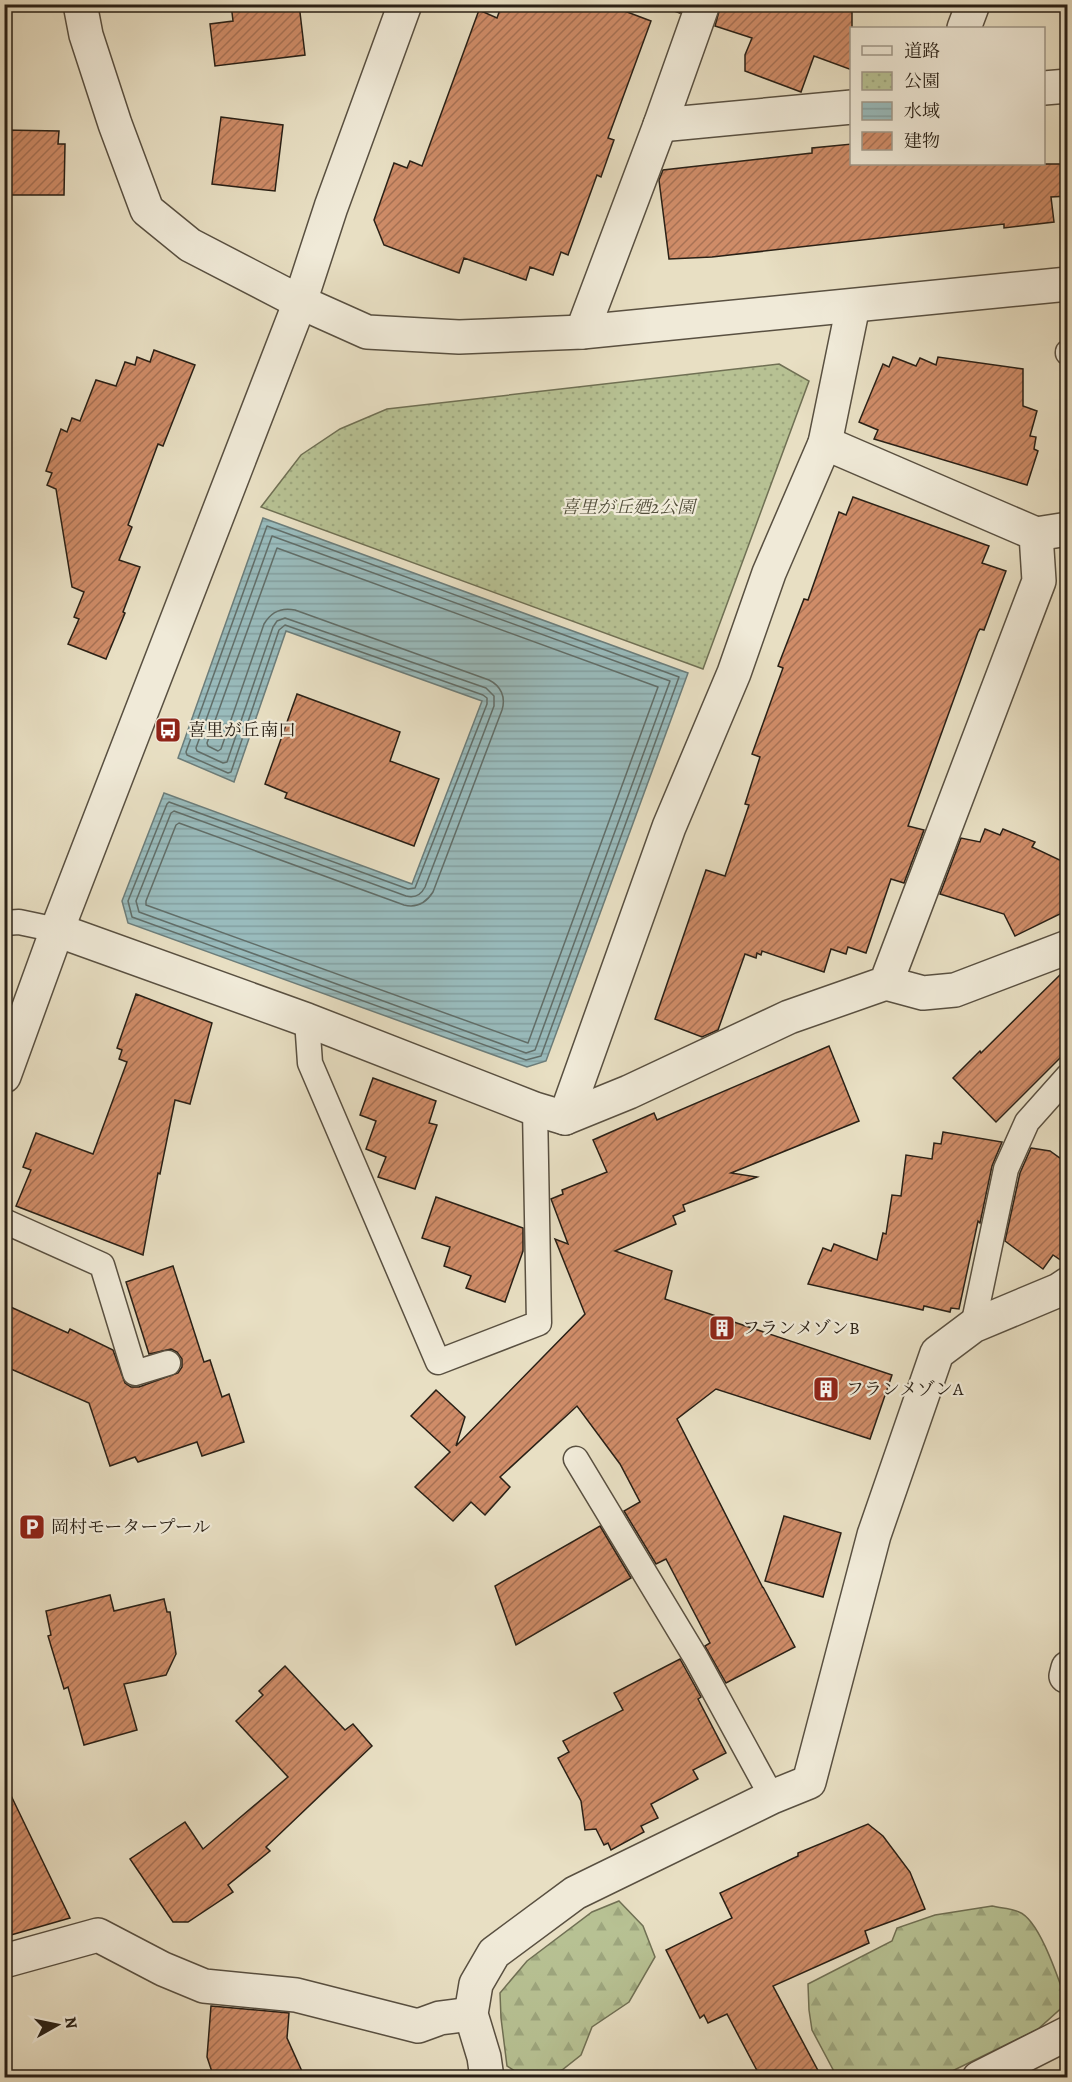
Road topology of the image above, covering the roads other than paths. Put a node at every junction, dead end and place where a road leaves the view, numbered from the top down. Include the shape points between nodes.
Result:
1 (80, 4) edge
2 (405, 4) edge
3 (703, 4) edge
4 (973, 4) edge
5 (964, 27) edge
6 (1068, 86) edge
7 (1045, 88) edge
8 (850, 107) edge
9 (660, 125) junction
10 (1068, 284) edge
11 (300, 302) junction
12 (853, 306) junction
13 (582, 332) junction
14 (825, 443) junction
15 (1068, 529) edge
16 (1036, 534) junction
17 (4, 923) edge
18 (57, 930) junction
19 (1068, 947) edge
20 (886, 983) junction
21 (307, 1020) junction
22 (4, 1076) edge
23 (1068, 1076) edge
24 (550, 1113) junction
25 (4, 1221) edge
26 (1068, 1284) edge
27 (973, 1326) junction
28 (168, 1363) dead end
29 (576, 1459) dead end
30 (772, 1797) junction
31 (4, 1961) edge
32 (471, 2013) junction
33 (1068, 2033) edge
34 (487, 2078) edge
35 (979, 2078) edge

1 - 11 street via 86,35 147,210 190,245
2 - 11 street
3 - 9 street
4 - 5 street
6 - 7 street
8 - 9 street
9 - 13 street
10 - 12 street
11 - 13 street via 367,332 459,337
11 - 18 street
12 - 13 street
12 - 14 street
14 - 16 street
14 - 24 street via 769,573 734,673
15 - 16 street
16 - 20 street via 1039,581
17 - 18 lane
18 - 21 street
18 - 22 street
19 - 20 street via 955,990 923,993
20 - 24 street via 789,1017 629,1092
21 - 24 street
21 - 24 lane via 310,1063 438,1362 539,1323
23 - 27 lane via 1027,1122 1006,1169
25 - 28 lane via 102,1265 135,1374
26 - 27 street
27 - 30 street via 937,1353 874,1535 809,1782
29 - 30 lane via 696,1658
30 - 32 street via 575,1893 494,1953 476,1984
31 - 32 street via 98,1935 204,1986 296,1995 418,2026
32 - 34 street
33 - 35 street

